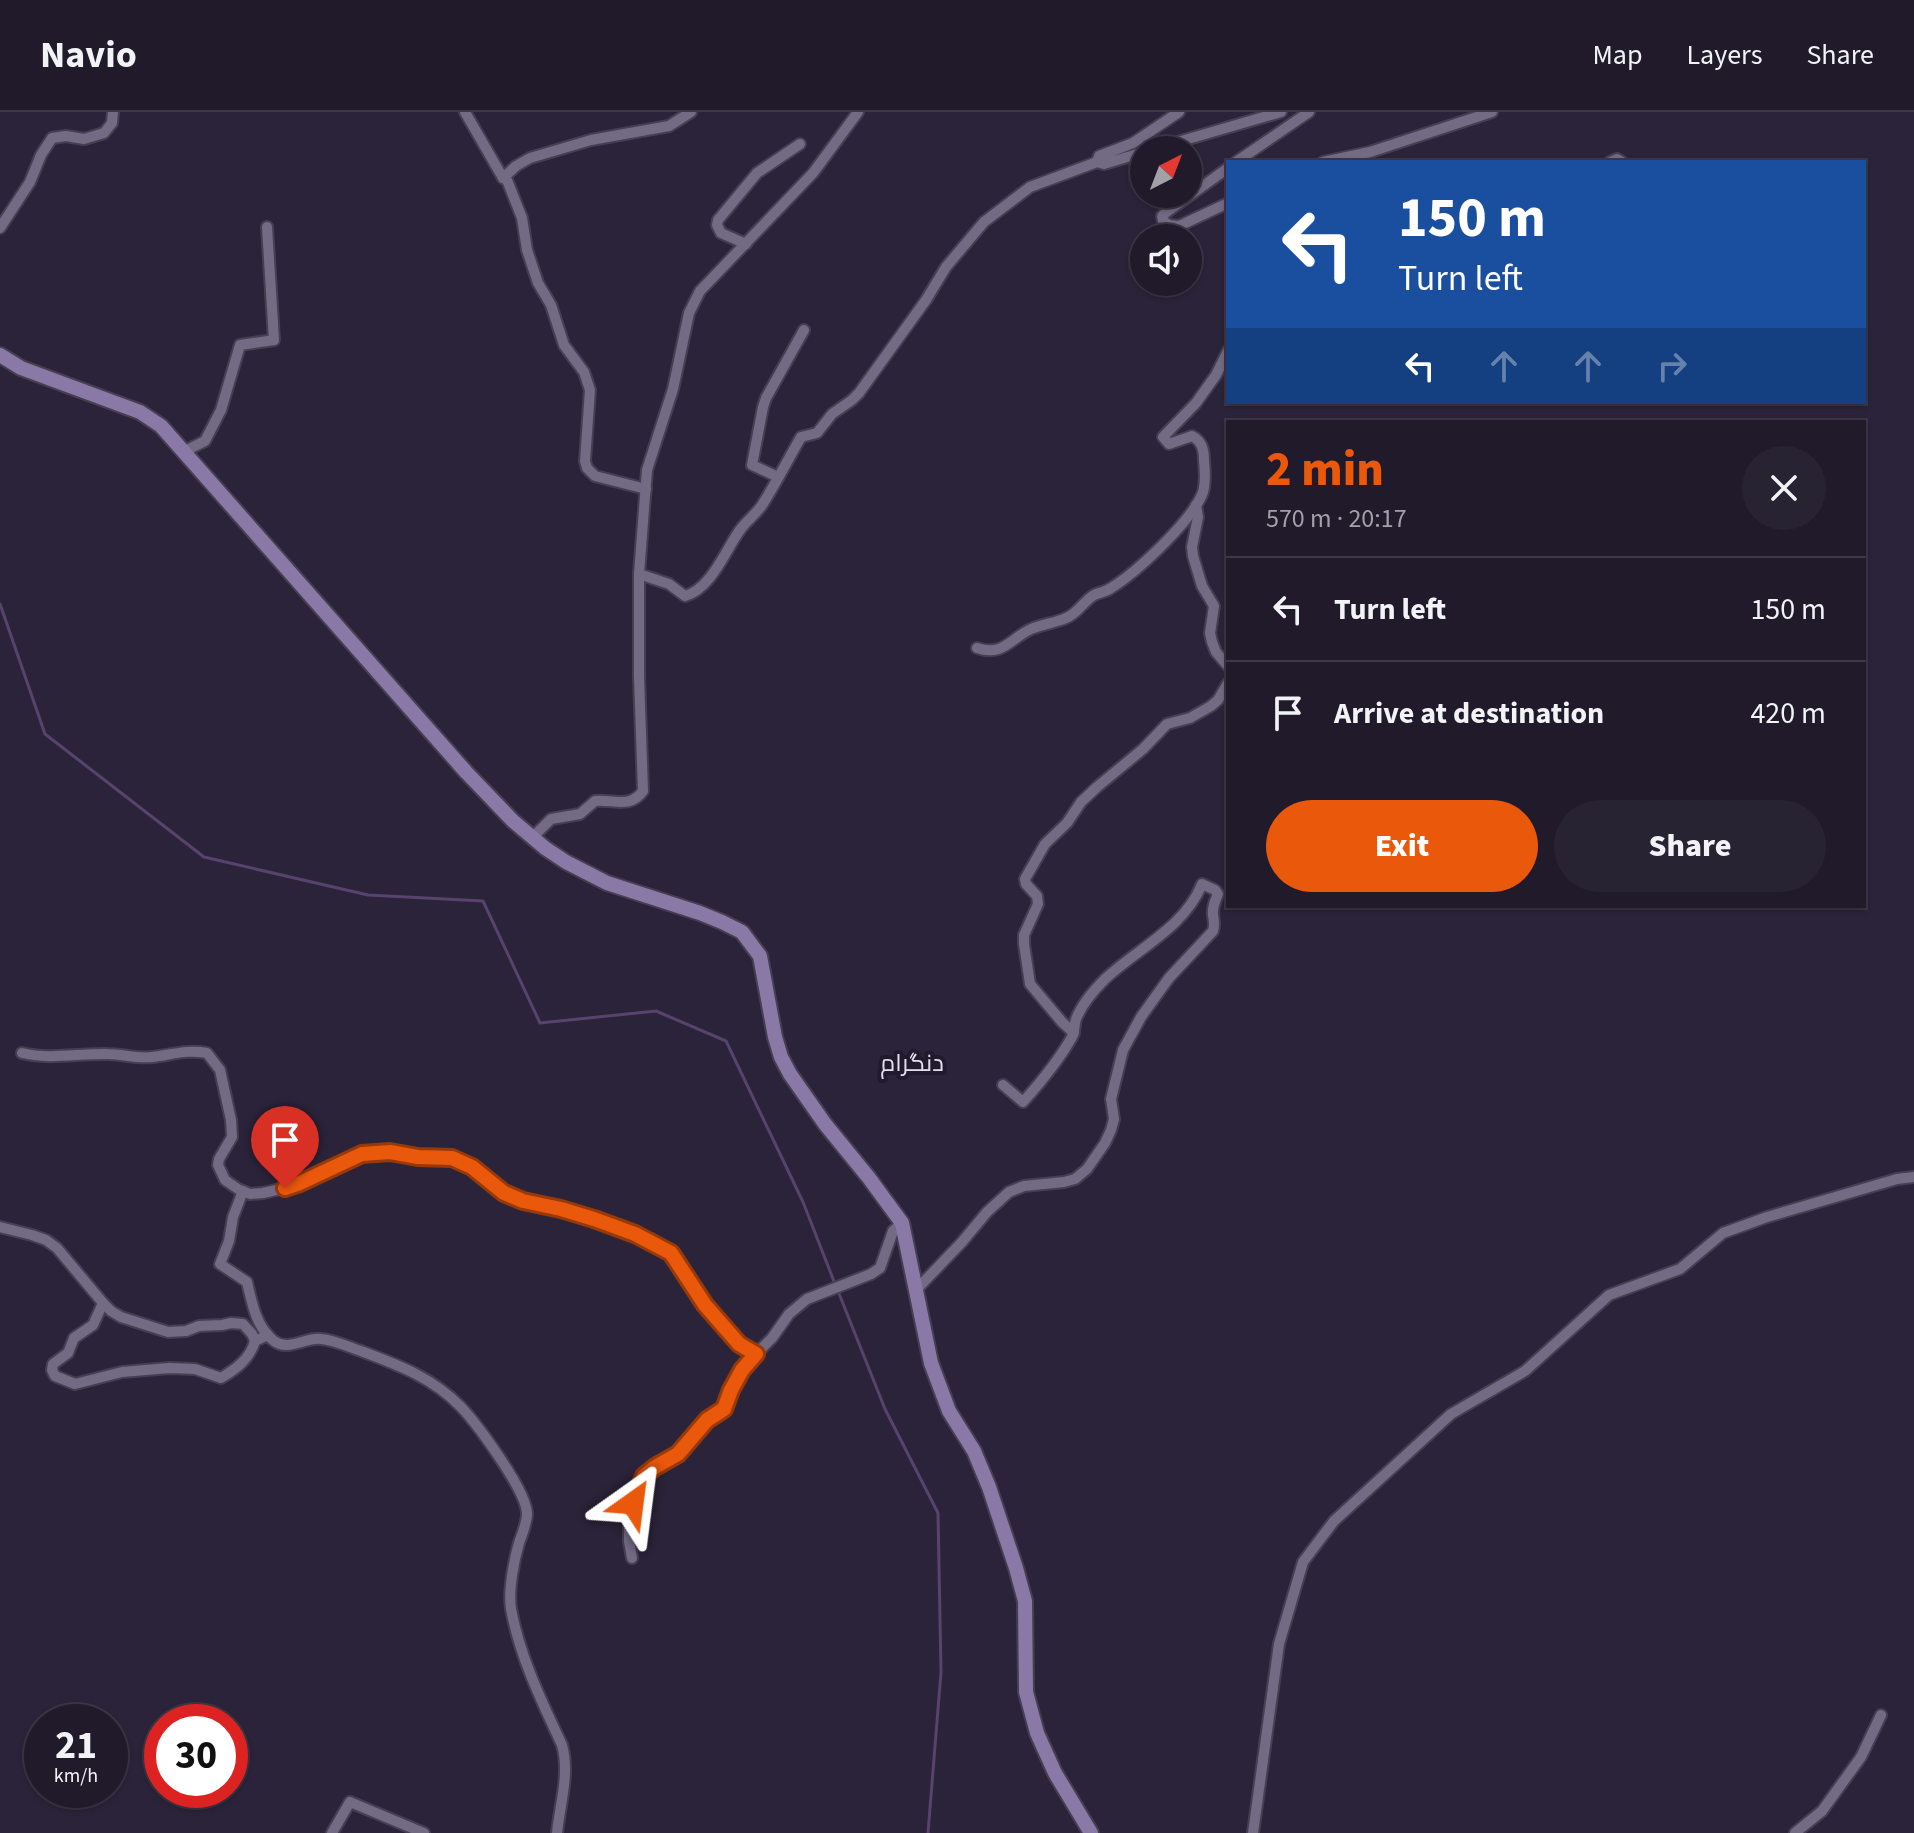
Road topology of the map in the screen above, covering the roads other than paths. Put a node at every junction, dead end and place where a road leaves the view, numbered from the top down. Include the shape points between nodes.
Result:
1 (113, 112) edge
2 (465, 112) edge
3 (691, 112) edge
4 (858, 112) edge
5 (1179, 112) edge
6 (1281, 112) edge
7 (1309, 112) edge
8 (1492, 112) edge
9 (1198, 136) edge
10 (800, 144) dead end
11 (1130, 156) edge
12 (1239, 160) edge
13 (1348, 160) edge
14 (1097, 162) junction
15 (1226, 169) edge
16 (503, 178) junction
17 (1226, 204) edge
18 (267, 227) dead end
19 (0, 228) edge
20 (746, 244) junction
21 (804, 330) dead end
22 (0, 355) edge
23 (1226, 355) edge
24 (185, 451) junction
25 (778, 477) junction
26 (646, 489) junction
27 (1196, 505) junction
28 (639, 574) junction
29 (977, 648) dead end
30 (1226, 664) edge
31 (1226, 686) edge
32 (533, 837) junction
33 (1074, 1033) junction
34 (22, 1053) dead end
35 (1003, 1085) dead end
36 (1914, 1177) edge
37 (243, 1191) junction
38 (902, 1223) junction
39 (0, 1227) edge
40 (916, 1290) junction
41 (103, 1303) junction
42 (268, 1335) junction
43 (255, 1341) junction
44 (756, 1354) junction
45 (632, 1558) dead end
46 (1881, 1715) dead end
47 (332, 1833) edge
48 (424, 1833) edge
49 (557, 1833) edge
50 (1091, 1833) edge
51 (1253, 1833) edge
52 (1795, 1833) edge

1 - 19 street via 104,133 84,139 52,138
2 - 16 street
3 - 16 street via 669,126 530,158
4 - 20 street via 813,173
5 - 14 street via 1133,143 1099,156
6 - 9 street
7 - 12 street
8 - 13 street
10 - 20 street via 757,173 718,220 721,233
11 - 14 street
14 - 25 street via 1030,187 984,222 946,267 859,393 817,433 801,437
15 - 17 street via 1162,216 1163,221 1179,226
16 - 26 street via 522,218 538,283 590,390 587,468 595,476
18 - 24 street via 274,340 240,345 221,410 205,441
20 - 26 street via 700,291 689,313
21 - 25 street via 766,398 754,452 752,465
22 - 24 main road via 21,368 140,412
23 - 27 street via 1196,403 1163,437 1169,444 1192,436 1199,440 1205,485
24 - 32 main road via 466,772
25 - 28 street via 763,505 693,594 685,596
26 - 28 street
27 - 29 street via 1156,553 1069,618 1029,630 1001,649
27 - 30 street via 1193,556 1215,610 1212,642
28 - 32 street via 643,791 630,802 595,801 580,814 551,819
31 - 33 street via 1211,706 1167,724 1081,802 1045,844 1025,879 1038,904 1024,935 1030,984
32 - 38 main road via 607,883 742,932 760,956 775,1037 790,1074
33 - 35 street via 1023,1102
33 - 40 street via 1080,1011 1105,980 1176,921 1202,884 1215,890 1213,931 1169,978 1123,1050 1111,1099 1114,1119 1096,1158 1075,1179 1009,1192
34 - 37 street via 152,1058 207,1053 220,1070 231,1120 232,1137 218,1165 225,1180
36 - 51 street via 1723,1233 1680,1269 1609,1295 1525,1371 1451,1414 1334,1521 1303,1562 1279,1644
37 - 42 street via 220,1264 247,1282 256,1318
37 - 44 street via 285,1188 362,1154 452,1158 504,1193 594,1219 671,1253 705,1305 739,1344
38 - 40 main road
38 - 44 street via 893,1231 880,1268 807,1299
39 - 41 street via 57,1248
40 - 50 main road via 937,1383 974,1451 1016,1568 1025,1601 1026,1692 1037,1733
41 - 43 street via 121,1317 168,1332 243,1324
41 - 43 street via 93,1325 53,1364 55,1376 75,1384 169,1368 221,1378 251,1354
42 - 43 street
42 - 49 street via 284,1345 320,1339 393,1362 429,1381 460,1406 512,1477 527,1514 514,1564 511,1606 529,1674 562,1745 564,1794
44 - 45 street via 742,1370 724,1409 707,1420 678,1454 644,1476 629,1513
46 - 52 street via 1861,1757 1822,1811
47 - 48 street via 350,1802

